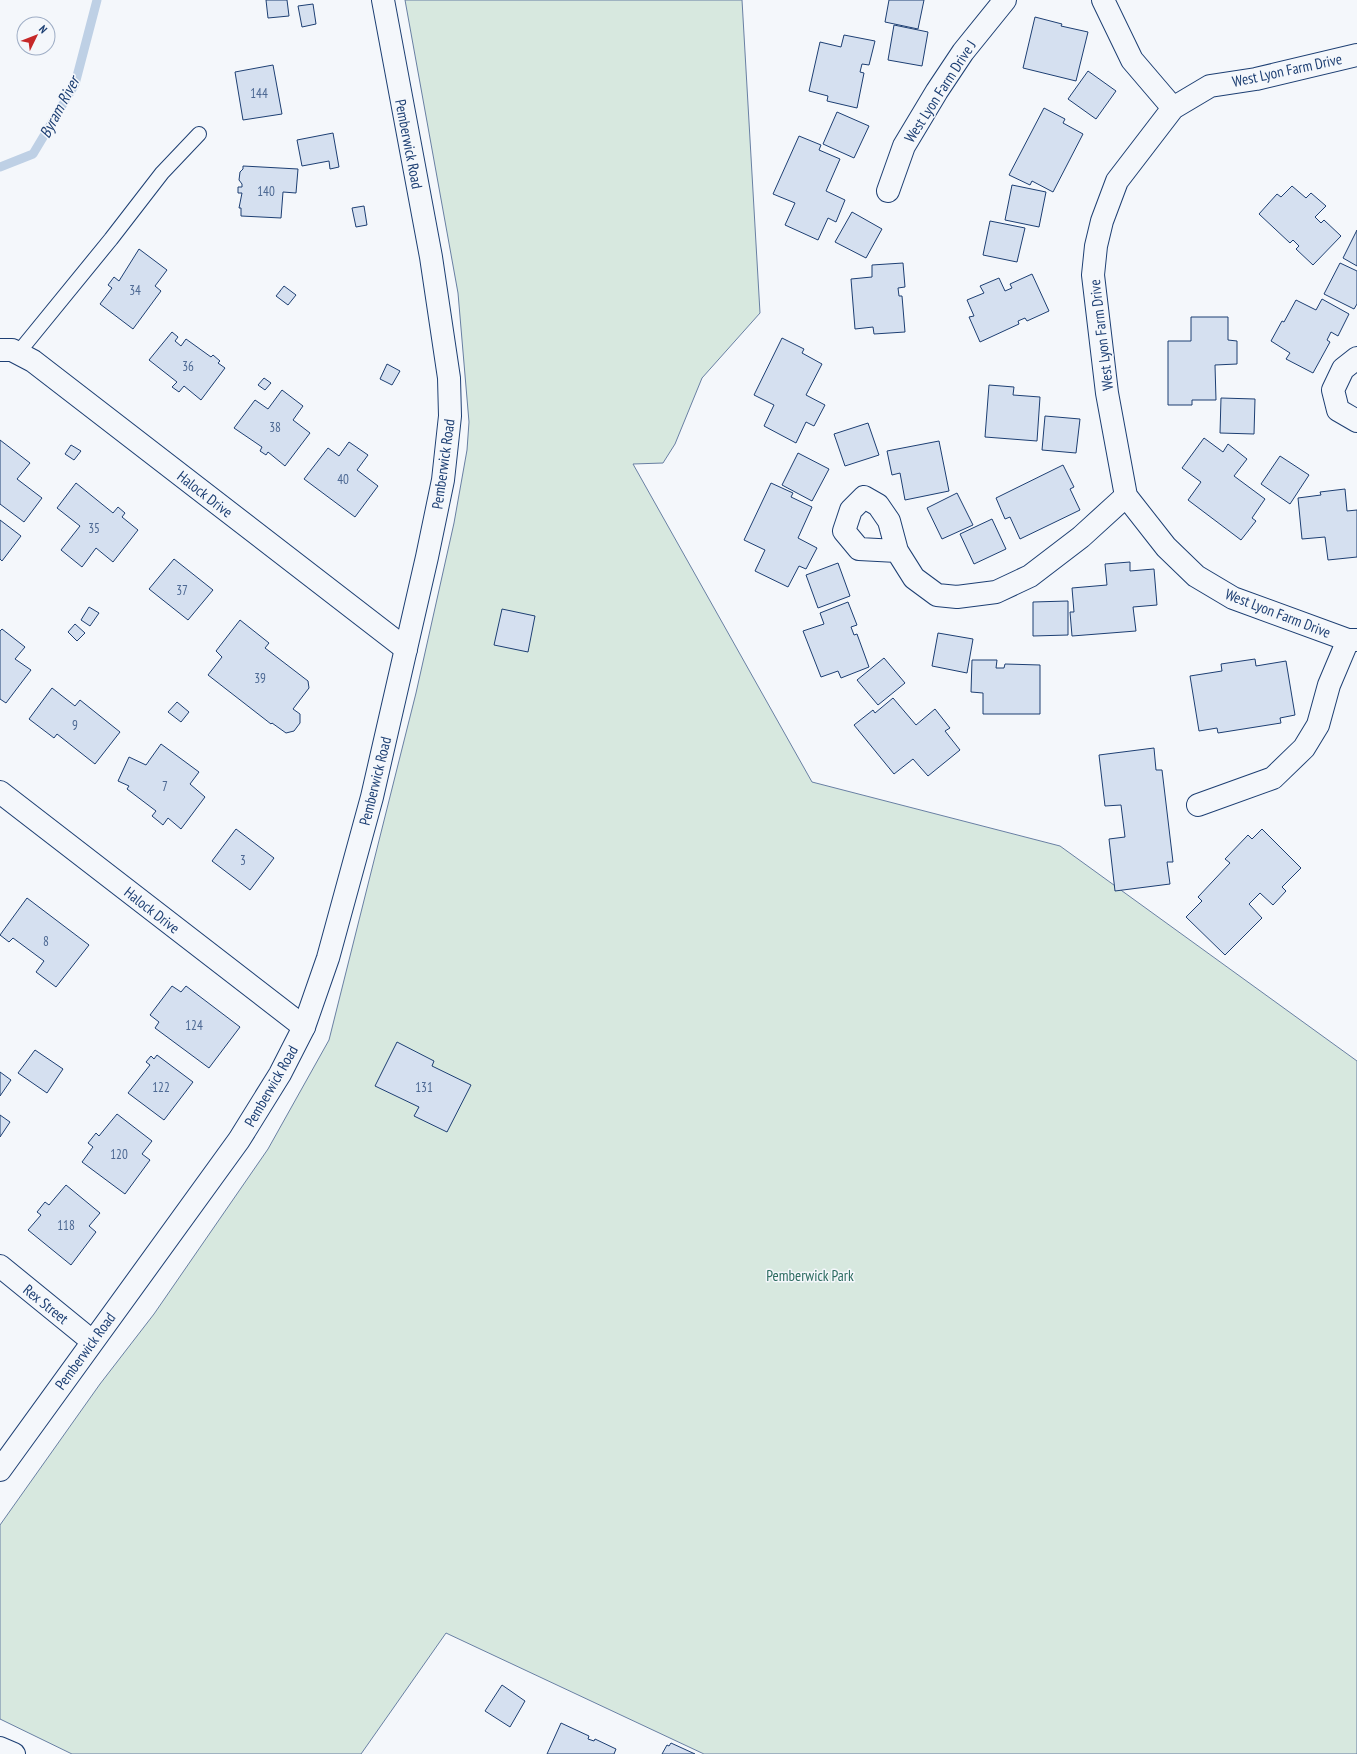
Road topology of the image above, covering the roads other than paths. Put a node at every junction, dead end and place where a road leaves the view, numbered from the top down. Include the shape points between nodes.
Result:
1 (383, 0) edge
2 (1005, 0) edge
3 (1104, 0) edge
4 (1357, 55) edge
5 (1173, 108) junction
6 (199, 134) dead end
7 (888, 191) dead end
8 (9, 352) edge
9 (1357, 358) edge
10 (1357, 421) edge
11 (1126, 496) junction
12 (897, 551) dead end
13 (1352, 640) edge
14 (406, 649) junction
15 (0, 792) edge
16 (1198, 805) dead end
17 (304, 1027) junction
18 (0, 1266) edge
19 (92, 1341) junction
20 (0, 1470) edge
21 (0, 1748) edge
22 (14, 1754) edge

1 - 14 street, Pemberwick Road via 431,256 449,378 450,416 443,480
2 - 7 street, West Lyon Farm Drive J via 963,52 937,91 904,146
3 - 5 street via 1132,60
4 - 5 street, West Lyon Farm Drive via 1256,79 1210,86
5 - 11 street, West Lyon Farm Drive via 1117,181 1102,220 1096,246 1093,275 1097,315 1107,393
6 - 8 lane
8 - 14 street, Halock Drive via 33,361
9 - 10 street via 1343,369 1333,390 1338,410
11 - 12 street via 1081,537 1030,576 996,592 957,597 937,595 914,578
11 - 13 street, West Lyon Farm Drive via 1166,547 1196,576 1233,598
13 - 16 street via 1329,685 1318,725 1304,748 1273,778
14 - 17 street, Pemberwick Road via 372,797 328,958
15 - 17 street, Halock Drive
17 - 19 street, Pemberwick Road via 280,1074 239,1140
18 - 19 street, Rex Street
19 - 20 street, Pemberwick Road
21 - 22 street

